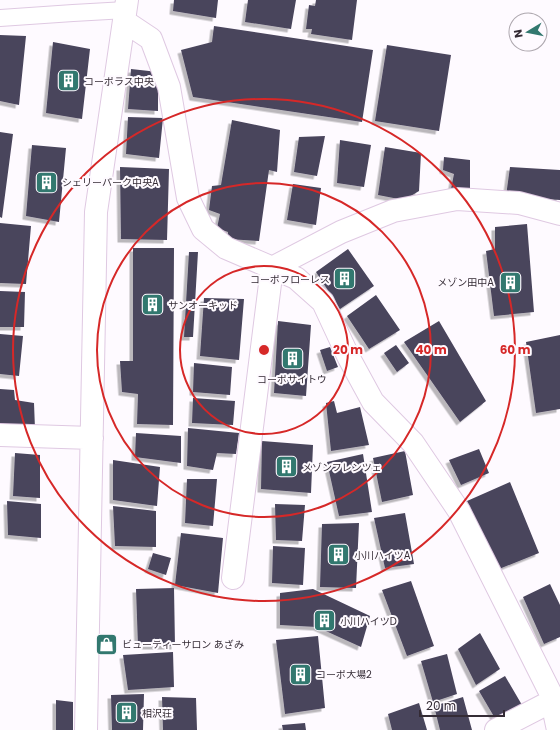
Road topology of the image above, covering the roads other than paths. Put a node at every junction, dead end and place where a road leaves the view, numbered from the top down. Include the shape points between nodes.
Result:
1 (126, 10) edge
2 (0, 18) edge
3 (560, 214) edge
4 (272, 268) junction
5 (0, 435) edge
6 (92, 438) junction
7 (233, 578) dead end
8 (554, 700) junction
9 (86, 730) edge
10 (496, 730) edge
11 (558, 730) edge

1 - 2 lane
1 - 4 street via 151,39 169,87 188,198 203,229 226,248
1 - 6 street via 96,212
3 - 4 street via 519,203 457,199 393,211 341,232
4 - 7 street
4 - 8 street via 296,278 323,302 373,402 413,443 459,512
5 - 6 street
6 - 9 street
8 - 10 street
8 - 11 street

